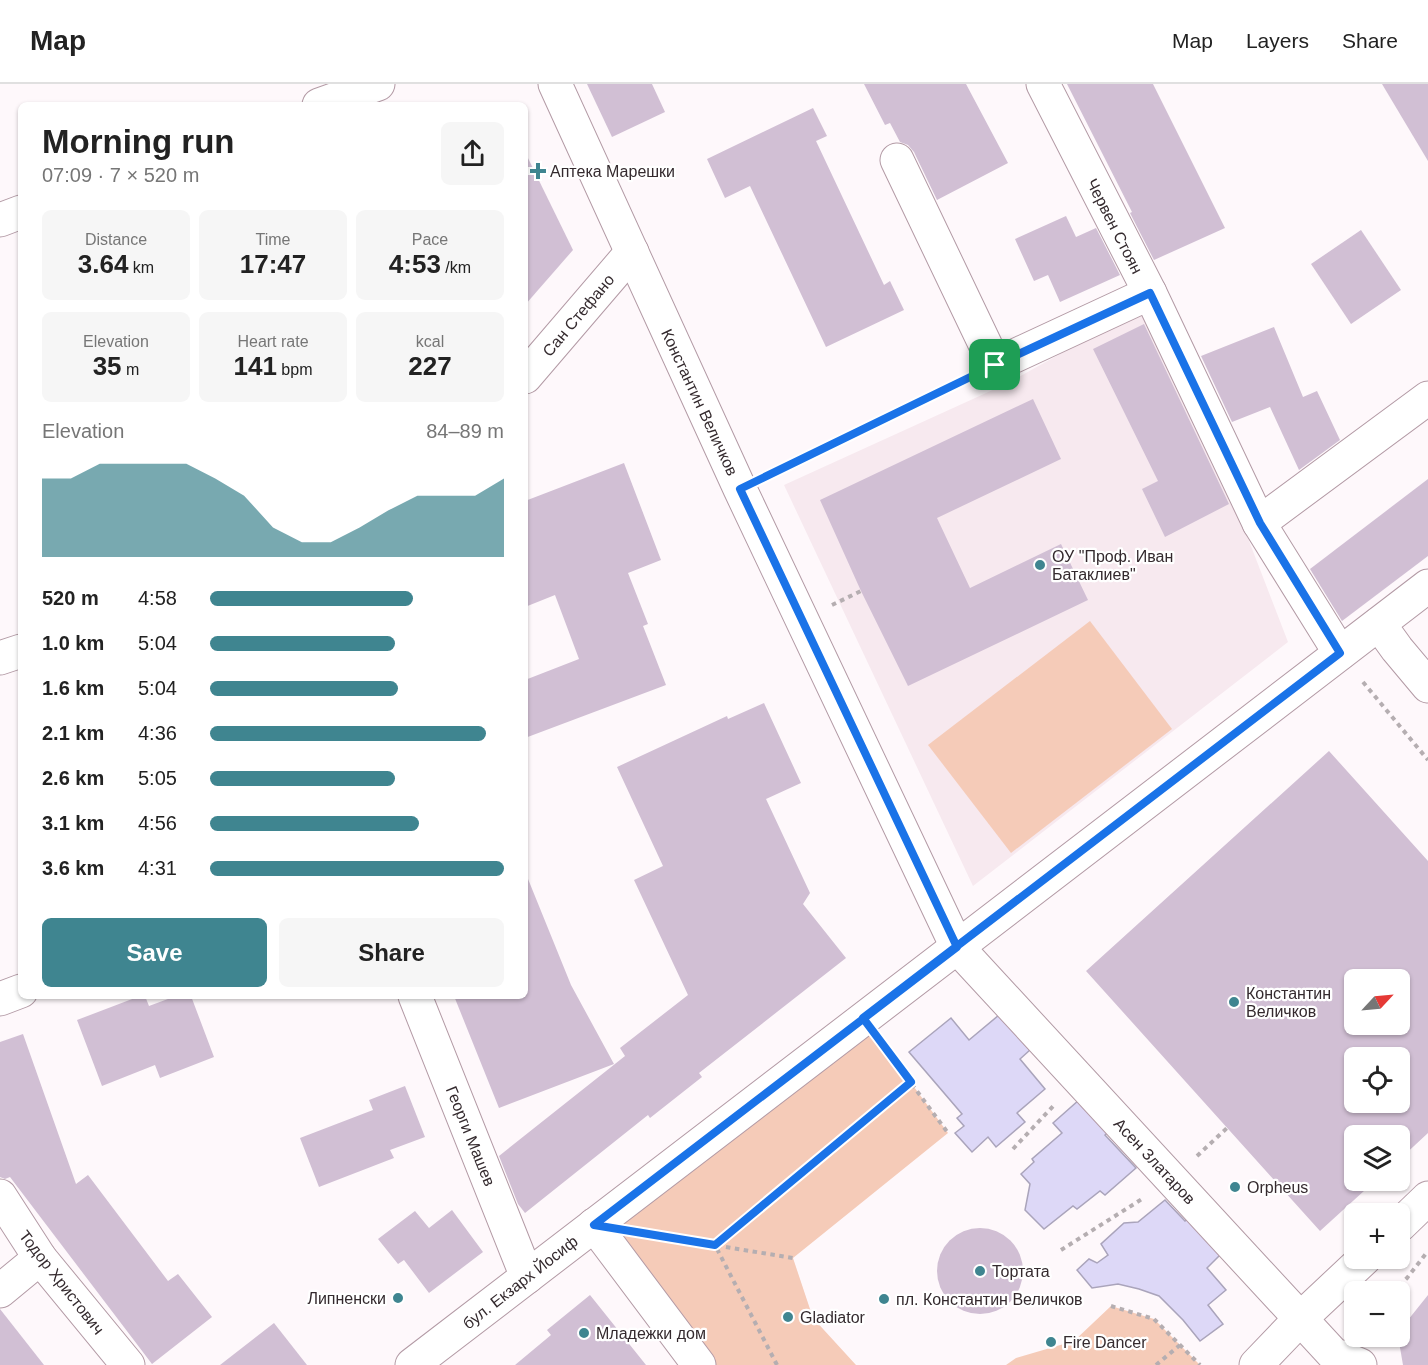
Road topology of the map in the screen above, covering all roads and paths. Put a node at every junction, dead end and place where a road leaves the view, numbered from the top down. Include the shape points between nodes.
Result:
1 (378, 84) edge
2 (555, 84) edge
3 (1043, 84) edge
4 (327, 102) edge
5 (897, 160) dead end
6 (18, 213) edge
7 (0, 220) edge
8 (632, 252) junction
9 (1150, 293) junction
10 (995, 365) junction
11 (528, 373) edge
12 (1428, 399) edge
13 (740, 489) junction
14 (1260, 523) junction
15 (1428, 586) edge
16 (1379, 624) junction
17 (18, 652) edge
18 (1340, 653) junction
19 (0, 658) edge
20 (1428, 686) edge
21 (1428, 760) edge
22 (957, 947) junction
23 (18, 992) edge
24 (0, 999) edge
25 (416, 999) edge
26 (863, 1018) junction
27 (1079, 1079) junction
28 (911, 1082) junction
29 (948, 1134) dead end
30 (1013, 1149) dead end
31 (1172, 1180) junction
32 (0, 1196) edge
33 (1428, 1198) edge
34 (1410, 1215) edge
35 (594, 1225) junction
36 (715, 1245) junction
37 (1061, 1250) dead end
38 (1428, 1251) edge
39 (40, 1258) junction
40 (793, 1258) dead end
41 (1353, 1269) edge
42 (527, 1276) junction
43 (1404, 1281) edge
44 (0, 1291) edge
45 (1112, 1306) dead end
46 (1300, 1319) junction
47 (1180, 1345) junction
48 (128, 1365) edge
49 (412, 1365) edge
50 (699, 1365) edge
51 (777, 1365) edge
52 (1156, 1365) edge
53 (1200, 1365) edge
54 (1256, 1365) edge
55 (1360, 1365) edge

1 - 4 street
2 - 8 street, Константин Величков
3 - 9 street, Червен Стоян
5 - 10 street
6 - 7 street
8 - 11 street, Сан Стефано
8 - 13 street, Константин Величков
9 - 10 street
9 - 14 street, Червен Стоян
10 - 13 path
12 - 14 street
13 - 22 street, Константин Величков
14 - 18 street, Червен Стоян
15 - 16 street, бул. Екзарх Йосиф
16 - 18 street, бул. Екзарх Йосиф
16 - 20 street
17 - 19 street
18 - 21 path
18 - 22 street, бул. Екзарх Йосиф
22 - 26 street, бул. Екзарх Йосиф
22 - 27 street, Асен Златаров
23 - 24 street
25 - 42 street, Георги Машев
26 - 28 path
26 - 35 street, бул. Екзарх Йосиф
27 - 30 path
27 - 31 street, Асен Златаров
28 - 29 path
28 - 36 path
31 - 37 path
31 - 46 street, Асен Златаров
32 - 39 street, Тодор Христович
33 - 34 street
35 - 36 path
35 - 42 street, бул. Екзарх Йосиф
35 - 50 street
36 - 40 path
36 - 51 path
38 - 43 path
39 - 44 street
39 - 48 street, Тодор Христович
41 - 46 street
42 - 49 street, бул. Екзарх Йосиф
45 - 47 path via 1154,1319
46 - 54 street
46 - 55 street, Асен Златаров via 1333,1354
47 - 52 path
47 - 53 path

